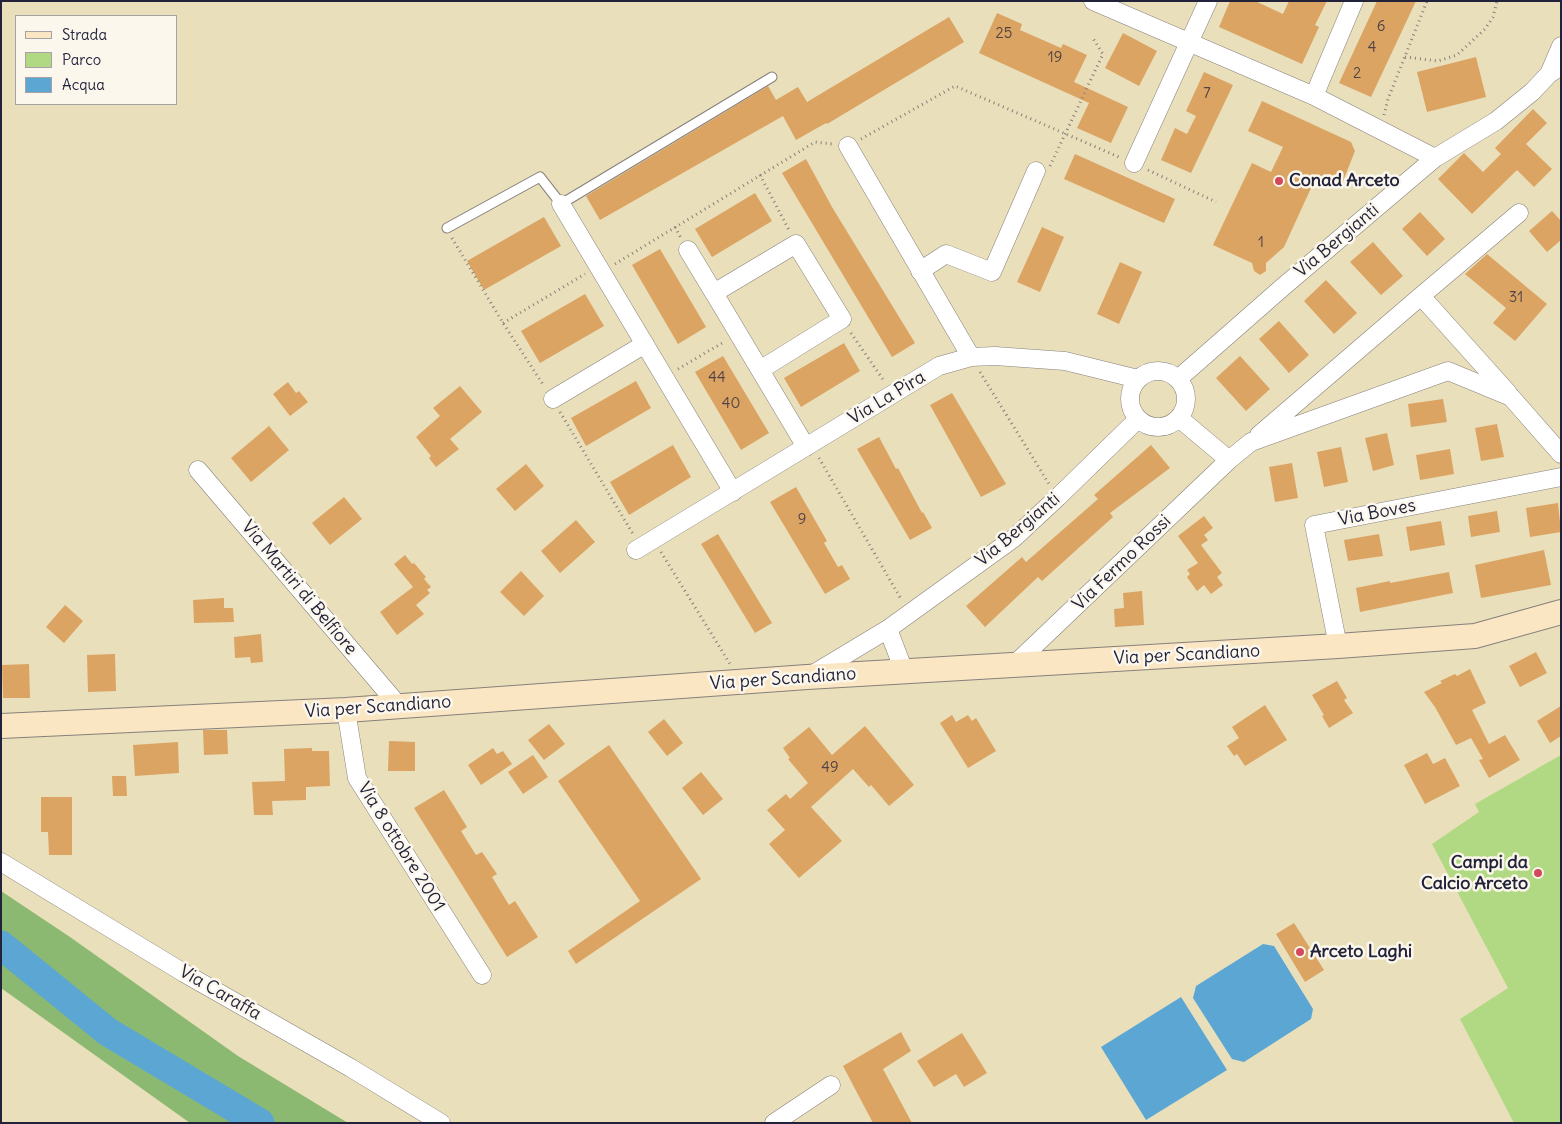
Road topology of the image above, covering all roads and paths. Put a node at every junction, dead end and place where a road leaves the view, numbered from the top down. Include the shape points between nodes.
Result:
1 (1093, 1) edge
2 (1208, 1) edge
3 (1354, 1) edge
4 (1427, 1) edge
5 (1497, 1) edge
6 (1092, 37) dead end
7 (1189, 44) junction
8 (1561, 46) edge
9 (1405, 57) junction
10 (1555, 70) edge
11 (772, 78) dead end
12 (1314, 96) junction
13 (1379, 130) junction
14 (1066, 135) junction
15 (848, 146) junction
16 (1435, 158) junction
17 (1134, 163) junction
18 (1036, 171) joint
19 (760, 175) junction
20 (1216, 202) dead end
21 (561, 204) junction
22 (1519, 213) dead end
23 (447, 228) dead end
24 (796, 244) junction
25 (688, 250) dead end
26 (600, 269) junction
27 (920, 271) junction
28 (714, 293) junction
29 (1421, 296) junction
30 (842, 319) junction
31 (503, 323) dead end
32 (738, 334) junction
33 (645, 344) junction
34 (971, 356) junction
35 (760, 370) junction
36 (665, 377) junction
37 (1178, 379) junction
38 (1138, 380) junction
39 (893, 394) junction
40 (1511, 397) junction
41 (553, 399) dead end
42 (1138, 418) junction
43 (1179, 418) junction
44 (1251, 442) junction
45 (808, 446) junction
46 (1561, 454) edge
47 (1230, 460) junction
48 (198, 470) dead end
49 (1561, 477) edge
50 (733, 492) junction
51 (1058, 497) junction
52 (653, 539) junction
53 (636, 550) dead end
54 (1561, 612) edge
55 (909, 613) junction
56 (888, 629) junction
57 (1338, 646) junction
58 (1014, 665) junction
59 (904, 671) junction
60 (807, 677) junction
61 (741, 682) junction
62 (399, 706) junction
63 (346, 710) junction
64 (1, 726) edge
65 (1, 862) edge
66 (482, 975) dead end
67 (832, 1085) dead end
68 (440, 1123) edge
69 (774, 1123) edge

1 - 7 street
2 - 7 street
3 - 12 street
4 - 9 path
5 - 9 path via 1486,29 1457,55 1438,61
6 - 14 path via 1103,54
7 - 12 street
7 - 17 street
8 - 10 street, Via Bergianti
9 - 13 path
10 - 16 street, Via Bergianti via 1496,120
11 - 21 lane
12 - 13 street
13 - 16 street
14 - 15 path via 955,86
14 - 17 path
14 - 18 path via 1052,166
15 - 19 path via 814,142
15 - 27 street
16 - 37 street, Via Bergianti
17 - 20 path
18 - 27 street via 992,272 946,254
19 - 24 path
19 - 26 path
21 - 23 lane via 540,177
21 - 26 street
22 - 29 street, Via Fermo Rossi
24 - 28 street
24 - 30 street
25 - 28 street
26 - 31 path
26 - 33 street
27 - 34 street
28 - 32 street
29 - 40 street, Via Fermo Rossi
29 - 44 street, Via Fermo Rossi
30 - 35 street
30 - 39 path
32 - 35 street
32 - 36 path
33 - 36 street
33 - 41 street
34 - 38 street, Via La Pira via 1065,362
34 - 39 street, Via La Pira via 939,366
34 - 51 path
35 - 45 street
36 - 50 street
37 - 38 street via 1171,373 1153,371
37 - 43 street via 1184,386 1187,403
38 - 42 street via 1130,395 1130,404
39 - 45 street, Via La Pira
40 - 44 street, Via Fermo Rossi via 1448,371
40 - 46 street, Via Fermo Rossi
42 - 43 street via 1154,427 1172,424
42 - 51 street, Via Bergianti
43 - 47 street
44 - 47 street, Via Fermo Rossi
45 - 50 street, Via La Pira
45 - 55 path
47 - 58 street, Via Fermo Rossi
48 - 62 street, Via Martiri di Belfiore
49 - 57 street, Via Boves via 1314,525
50 - 52 street, Via La Pira
51 - 55 street, Via Bergianti via 1014,538
52 - 53 street, Via La Pira
52 - 61 path
54 - 57 street, Via per Scandiano via 1476,636
55 - 56 street, Via Bergianti
56 - 59 street
56 - 60 street, Via Bergianti
57 - 58 street, Via per Scandiano
58 - 59 street, Via per Scandiano
59 - 60 street, Via per Scandiano
60 - 61 street, Via per Scandiano
61 - 62 street, Via per Scandiano
62 - 63 street, Via per Scandiano
63 - 64 street, Via per Scandiano
63 - 66 street, Via 8 ottobre 2001 via 358,778
65 - 68 street, Via Caraffa
67 - 69 street

